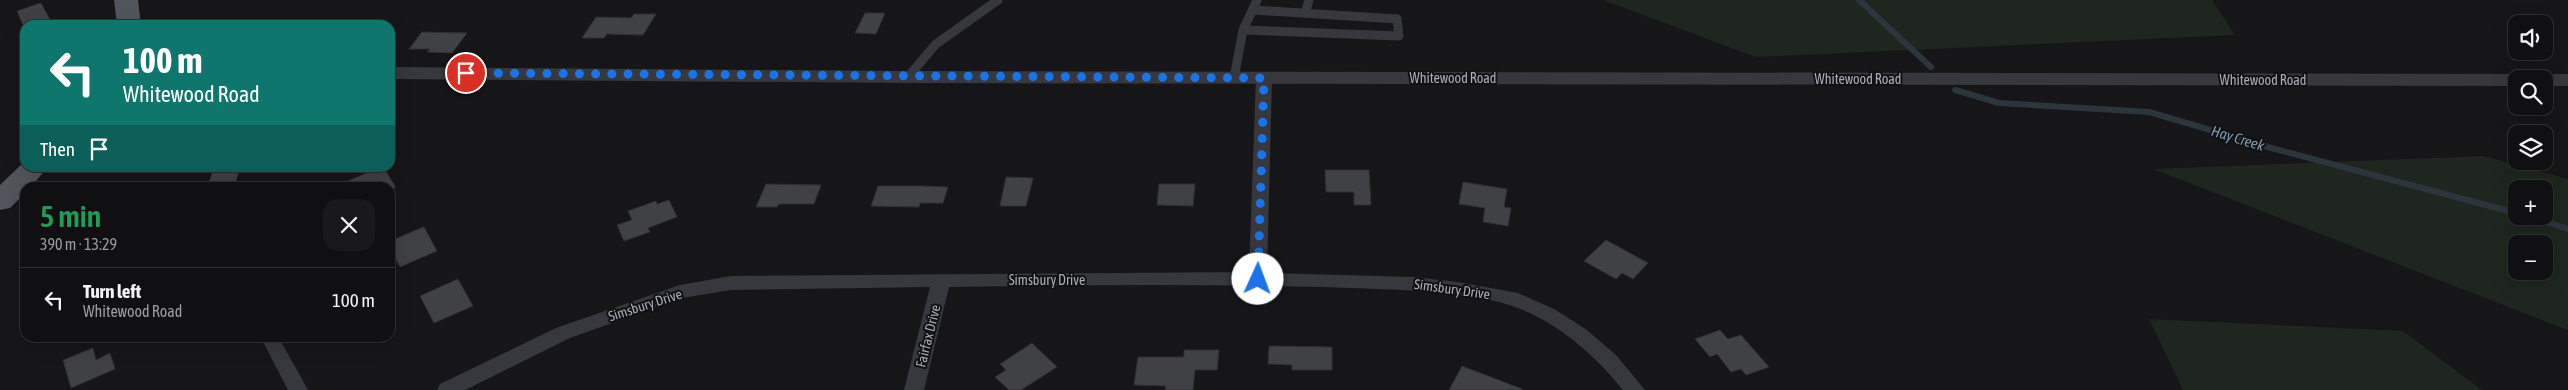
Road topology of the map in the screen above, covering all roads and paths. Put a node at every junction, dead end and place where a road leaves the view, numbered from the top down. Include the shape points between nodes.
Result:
1 (126, 0) edge
2 (998, 0) edge
3 (1257, 0) edge
4 (1309, 0) edge
5 (1253, 10) junction
6 (1305, 13) junction
7 (128, 20) edge
8 (1243, 30) junction
9 (395, 73) edge
10 (908, 77) junction
11 (1234, 78) junction
12 (1264, 78) junction
13 (2508, 80) edge
14 (2553, 80) edge
15 (2568, 80) edge
16 (30, 172) edge
17 (0, 201) edge
18 (1258, 279) junction
19 (941, 281) junction
20 (272, 342) edge
21 (298, 390) edge
22 (447, 390) edge
23 (914, 390) edge
24 (1636, 390) edge

1 - 7 main road
2 - 10 lane via 936,44
3 - 5 lane
4 - 6 lane
5 - 6 lane
5 - 8 lane
6 - 8 lane via 1397,19 1399,36
8 - 11 lane
9 - 10 street, Whitewood Road
10 - 11 street, Whitewood Road
11 - 12 street, Whitewood Road
12 - 13 street, Whitewood Road
12 - 18 street
14 - 15 street
16 - 17 main road
18 - 19 street, Simsbury Drive
18 - 24 street, Simsbury Drive via 1410,283 1510,298 1545,313 1586,339
19 - 22 street, Simsbury Drive via 777,280 731,283 680,292 563,333
19 - 23 street, Fairfax Drive
20 - 21 street

